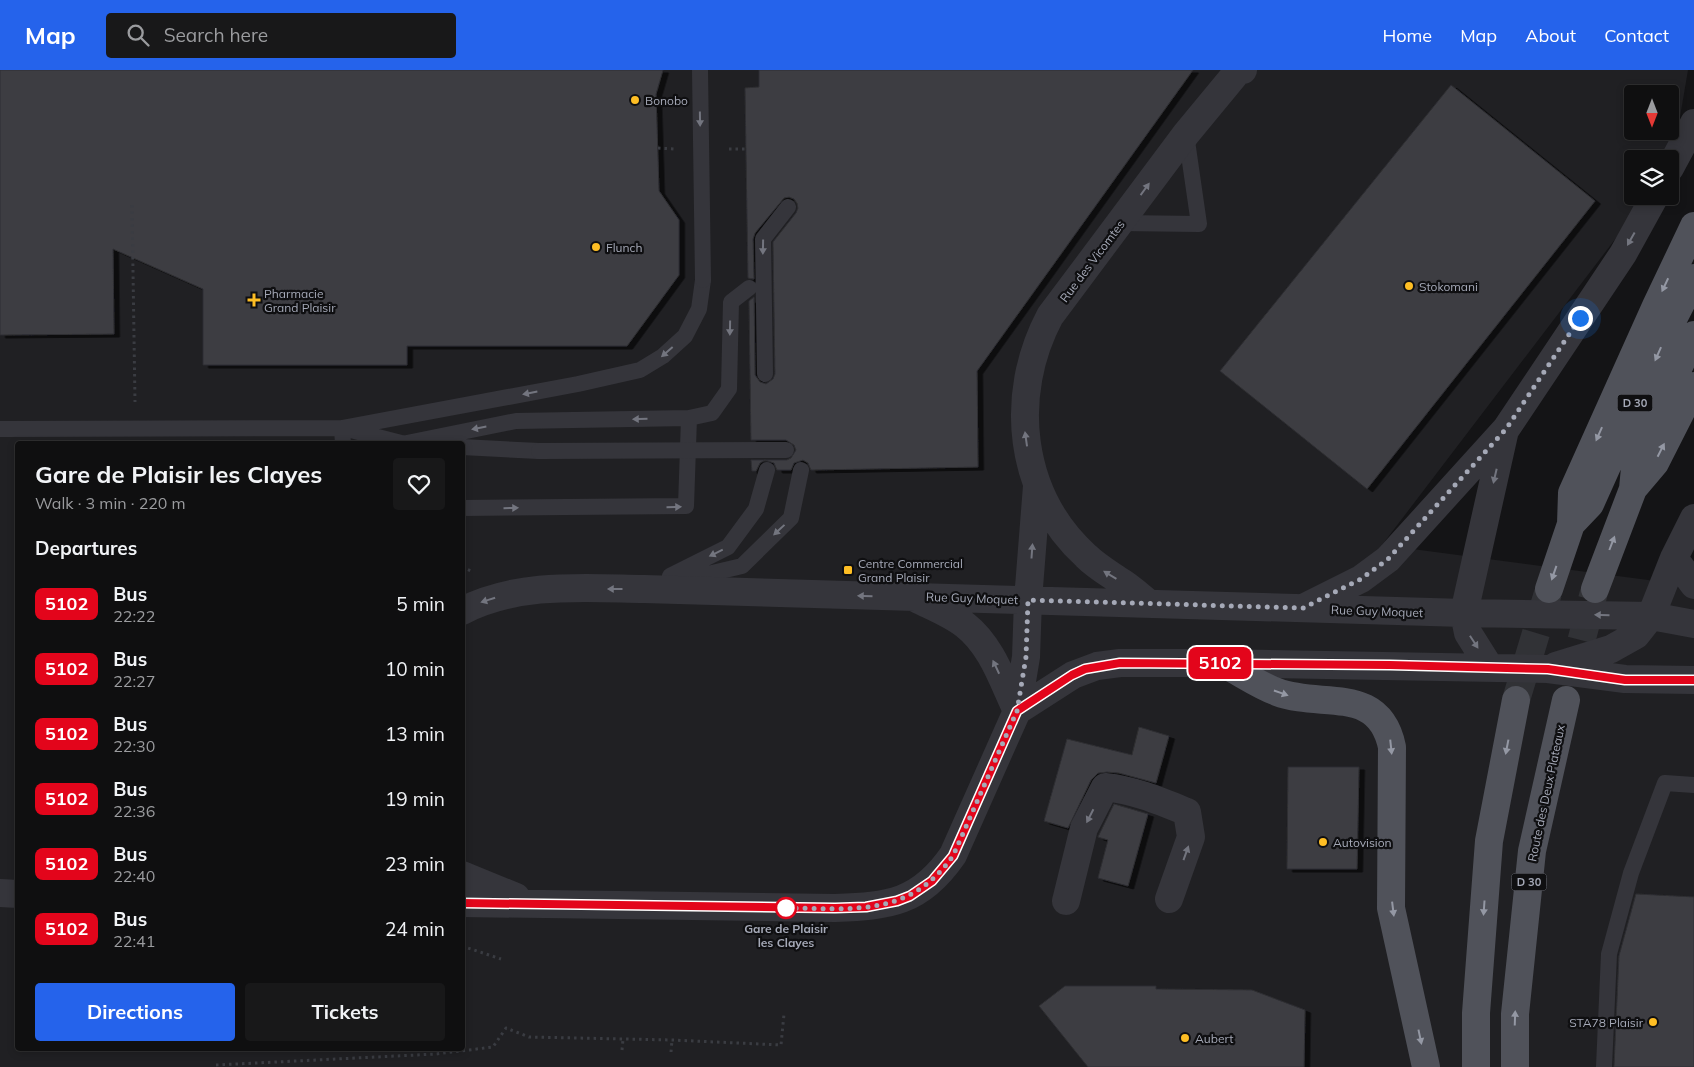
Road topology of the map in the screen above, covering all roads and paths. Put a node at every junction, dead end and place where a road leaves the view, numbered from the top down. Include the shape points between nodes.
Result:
1 (700, 70) edge
2 (1243, 70) edge
3 (1694, 122) edge
4 (1186, 134) junction
5 (1679, 151) edge
6 (132, 205) dead end
7 (1650, 205) edge
8 (788, 207) dead end
9 (1120, 222) junction
10 (1694, 226) edge
11 (1694, 278) edge
12 (748, 288) dead end
13 (1694, 334) edge
14 (765, 374) dead end
15 (1694, 386) edge
16 (689, 418) junction
17 (0, 429) edge
18 (177, 429) junction
19 (1506, 429) junction
20 (343, 436) edge
21 (381, 441) edge
22 (419, 441) edge
23 (465, 447) edge
24 (786, 450) dead end
25 (766, 470) dead end
26 (801, 470) dead end
27 (1036, 486) junction
28 (1633, 489) junction
29 (465, 508) edge
30 (1694, 518) edge
31 (1571, 524) junction
32 (1674, 558) junction
33 (1694, 585) edge
34 (644, 589) junction
35 (1549, 589) tunnel mouth
36 (1595, 589) tunnel mouth
37 (913, 596) junction
38 (1028, 600) junction
39 (1150, 604) junction
40 (1303, 608) junction
41 (465, 610) edge
42 (1464, 613) junction
43 (1651, 616) junction
44 (1694, 624) edge
45 (1222, 663) junction
46 (1490, 668) junction
47 (1548, 669) junction
48 (1694, 680) edge
49 (1516, 700) tunnel mouth
50 (1566, 700) tunnel mouth
51 (1017, 711) junction
52 (1694, 785) edge
53 (465, 876) edge
54 (0, 893) edge
55 (15, 894) edge
56 (1169, 899) dead end
57 (1066, 900) dead end
58 (465, 903) edge
59 (536, 904) junction
60 (465, 947) edge
61 (501, 959) dead end
62 (784, 1014) dead end
63 (622, 1039) junction
64 (672, 1040) junction
65 (465, 1050) edge
66 (622, 1050) dead end
67 (460, 1051) edge
68 (671, 1052) dead end
69 (216, 1065) dead end
70 (1426, 1067) edge
71 (1476, 1067) edge
72 (1515, 1067) edge
73 (1604, 1067) edge

1 -> 20 lane, bridge via 703,280 699,309 685,336 663,356 640,370
2 - 4 street, Rue des Vicomtes via 1238,71
3 - 5 street
9 -> 4 street, Rue des Vicomtes
4 - 9 lane via 1199,224
6 - 18 path via 135,405
7 -> 19 street via 1623,254
8 -> 14 lane via 763,239
27 -> 9 street, Rue des Vicomtes via 1024,410 1026,387 1040,334
10 -> 31 main road via 1572,493
11 -> 31 main road, D 30 via 1590,504
12 -> 16 lane via 730,302 729,389 712,413
13 - 28 main road, D 30 via 1636,457
28 -> 15 main road via 1655,463
16 -> 22 lane via 516,421
29 -> 16 lane via 686,506
17 - 18 lane
18 - 20 lane
19 - 40 street via 1388,559 1361,579
19 -> 42 street
20 - 21 lane
23 - 24 lane, bridge via 539,451
25 -> 34 lane via 756,509 728,547
26 -> 34 lane via 791,518 742,566
38 -> 27 street, Rue des Vicomtes
39 -> 27 street, Rue des Vicomtes via 1103,572 1078,549 1057,523
36 -> 28 main road, D 30
30 - 32 street
31 -> 35 main road, D 30
32 - 33 street
32 - 43 street
37 -> 34 street, Rue Guy Moquet
34 -> 41 street, Rue Guy Moquet via 554,588 514,592
37 - 38 street, Rue Guy Moquet
51 -> 37 street via 991,656 976,635 958,620
38 - 39 street, Rue Guy Moquet
38 - 51 street, Rue des Vicomtes via 1026,657
39 - 40 street, Rue Guy Moquet
40 - 42 street, Rue Guy Moquet
43 -> 42 street, Rue Guy Moquet
42 -> 46 street via 1468,633
43 - 44 street, Rue Guy Moquet
43 - 47 street via 1636,635 1611,649
45 - 46 street
45 - 51 street via 1097,666 1072,675
45 -> 70 main road via 1277,692 1302,699 1350,702 1366,708 1379,718 1390,734 1391,908
46 - 47 street
47 - 48 street via 1625,680
49 -> 71 main road via 1489,841 1476,1013
72 -> 50 main road, Route des Deux Plateaux / D 30 via 1515,1014 1532,851
51 - 59 street, Rue des Vicomtes via 953,856 932,881 904,898 884,905 835,908
52 - 73 lane via 1665,783 1631,873 1609,954
53 - 59 street
54 - 55 street
56 -> 57 street via 1192,836 1187,812 1152,797 1122,788 1105,787 1084,828
58 - 59 street, Rue des Vicomtes
60 - 61 path
62 - 64 path via 781,1045
63 - 64 path
63 - 65 path via 529,1037 506,1028 493,1047
63 - 66 path
64 - 68 path
67 - 69 path

